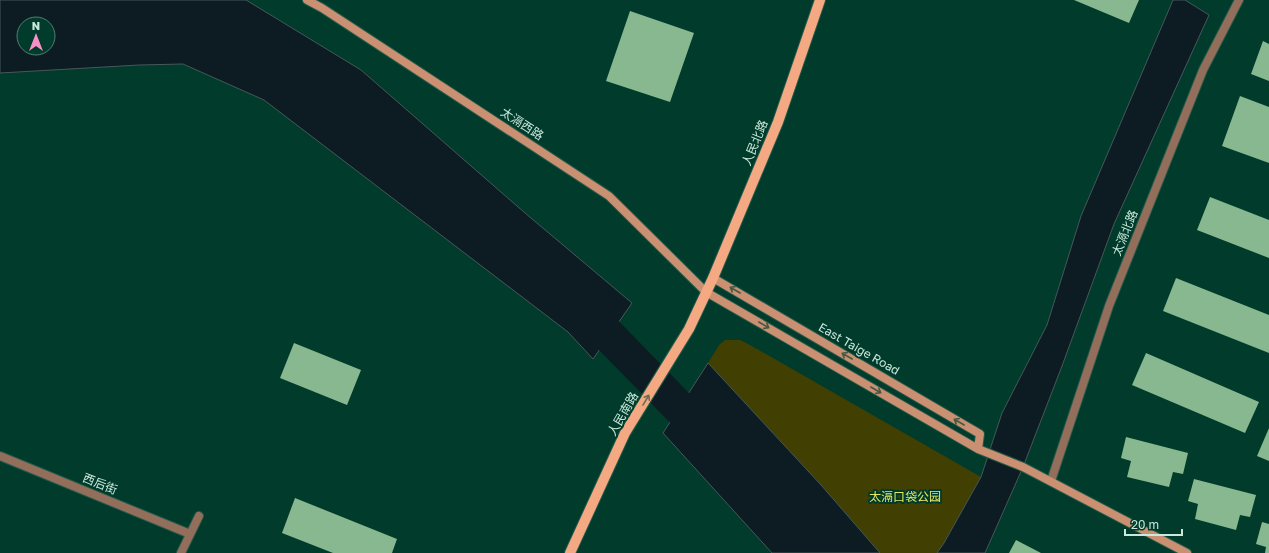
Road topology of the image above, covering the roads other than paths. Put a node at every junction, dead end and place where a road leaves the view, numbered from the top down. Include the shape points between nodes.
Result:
1 (307, 0) edge
2 (820, 0) edge
3 (1239, 0) edge
4 (714, 278) junction
5 (706, 292) junction
6 (978, 449) junction
7 (0, 456) edge
8 (1051, 481) junction
9 (199, 516) dead end
10 (190, 534) junction
11 (181, 553) edge
12 (570, 553) edge
13 (1187, 553) edge

1 - 5 main road, 太滆西路 via 609,196
2 - 4 main road, 人民北路 via 778,122
3 - 8 street, 太滆北路 via 1203,70 1109,306
4 - 5 main road, 人民北路
6 -> 4 main road, East Taige Road via 980,434
5 -> 6 main road
12 -> 5 main road, 人民南路 via 625,433 689,328
6 - 8 main road
7 - 10 street, 西后街
8 - 13 main road
9 - 10 street
10 - 11 street

